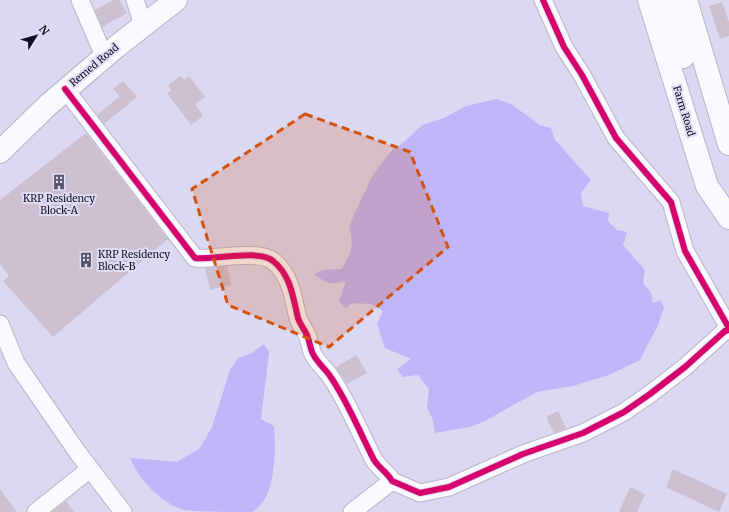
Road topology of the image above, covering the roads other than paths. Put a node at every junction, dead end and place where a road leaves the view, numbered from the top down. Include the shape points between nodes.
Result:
1 (80, 0) edge
2 (135, 0) edge
3 (176, 0) edge
4 (543, 0) edge
5 (649, 0) edge
6 (666, 0) edge
7 (686, 0) edge
8 (143, 25) junction
9 (104, 56) junction
10 (65, 89) junction
11 (729, 144) edge
12 (1, 149) edge
13 (729, 212) edge
14 (729, 218) edge
15 (0, 324) edge
16 (729, 329) edge
17 (90, 469) junction
18 (392, 481) junction
19 (36, 512) edge
20 (123, 512) edge
21 (352, 512) edge

1 - 9 street
2 - 8 street
3 - 8 street, Remed Road
4 - 16 street via 564,47 616,138 671,202 685,251
5 - 14 street, Farm Road via 707,186
6 - 13 street
7 - 11 street
8 - 9 street, Remed Road
9 - 10 street, Remed Road
10 - 12 street, Remed Road
10 - 18 street via 195,258 229,256 273,260 289,283 299,319 313,353 331,377 375,462
15 - 17 street via 16,363
16 - 18 street via 630,408 582,433 524,454 450,487 420,493
17 - 19 street
17 - 20 street
18 - 21 street

